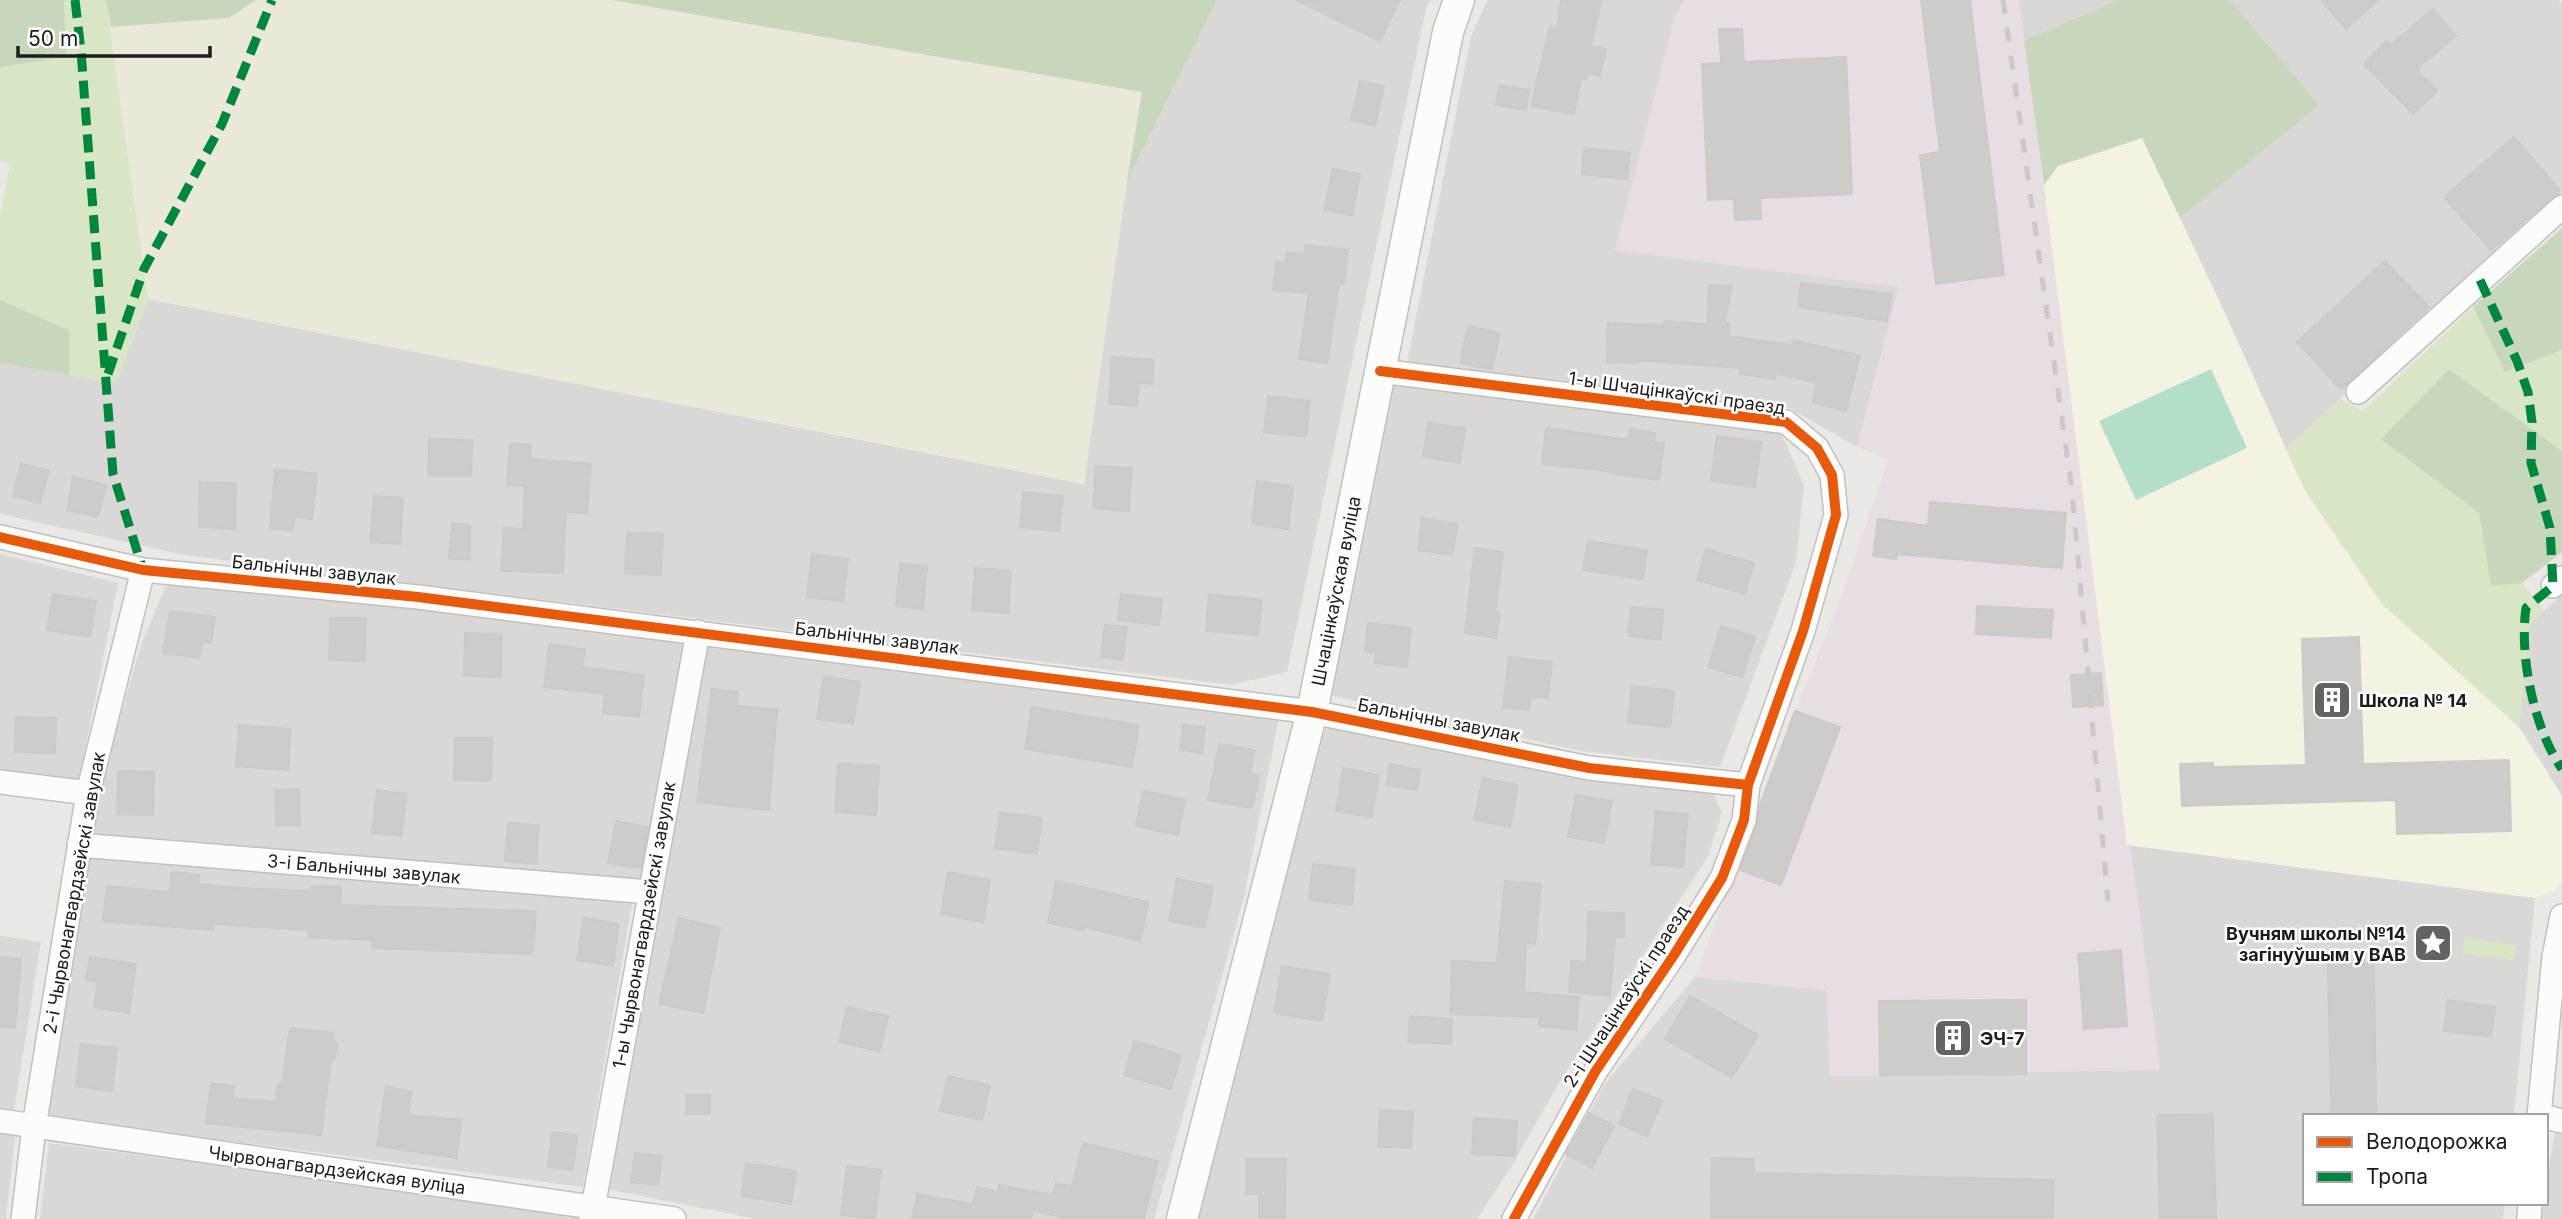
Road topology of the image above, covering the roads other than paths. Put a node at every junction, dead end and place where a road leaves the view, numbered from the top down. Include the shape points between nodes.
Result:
1 (1459, 0) edge
2 (2562, 207) edge
3 (1380, 371) junction
4 (2358, 392) dead end
5 (0, 537) edge
6 (143, 570) junction
7 (698, 632) junction
8 (1312, 712) junction
9 (0, 782) edge
10 (1748, 785) junction
11 (88, 793) junction
12 (79, 845) junction
13 (650, 892) junction
14 (2562, 916) edge
15 (2539, 1114) edge
16 (0, 1121) edge
17 (34, 1127) junction
18 (592, 1212) edge
19 (23, 1219) edge
20 (674, 1219) edge
21 (1182, 1219) edge
22 (1514, 1219) edge

1 - 3 street, Шчацінкаўская вуліца via 1448,32
2 - 4 street
3 - 8 street, Шчацінкаўская вуліца
3 - 10 street, 1-ы Шчацінкаўскі праезд via 1786,422 1817,448 1832,475 1836,515 1803,631
5 - 6 street, Бальнічны завулак
6 - 7 street, Бальнічны завулак via 418,597
6 - 11 street, 2-і Чырвонагвардзейскі завулак
7 - 8 street, Бальнічны завулак
7 - 13 street, 1-ы Чырвонагвардзейскі завулак
8 - 10 street, Бальнічны завулак via 1589,768
8 - 21 street, Шчацінкаўская вуліца
9 - 11 street
10 - 22 street, 2-і Шчацінкаўскі праезд via 1744,820 1722,878 1595,1072
11 - 12 street, 2-і Чырвонагвардзейскі завулак
12 - 13 street, 3-і Бальнічны завулак
12 - 17 street, 2-і Чырвонагвардзейскі завулак
13 - 18 street, 1-ы Чырвонагвардзейскі завулак
14 - 15 street
16 - 17 street, Чырвонагвардзейская вуліца
17 - 18 street, Чырвонагвардзейская вуліца
17 - 19 street, 2-і Чырвонагвардзейскі завулак
18 - 20 street, Чырвонагвардзейская вуліца

